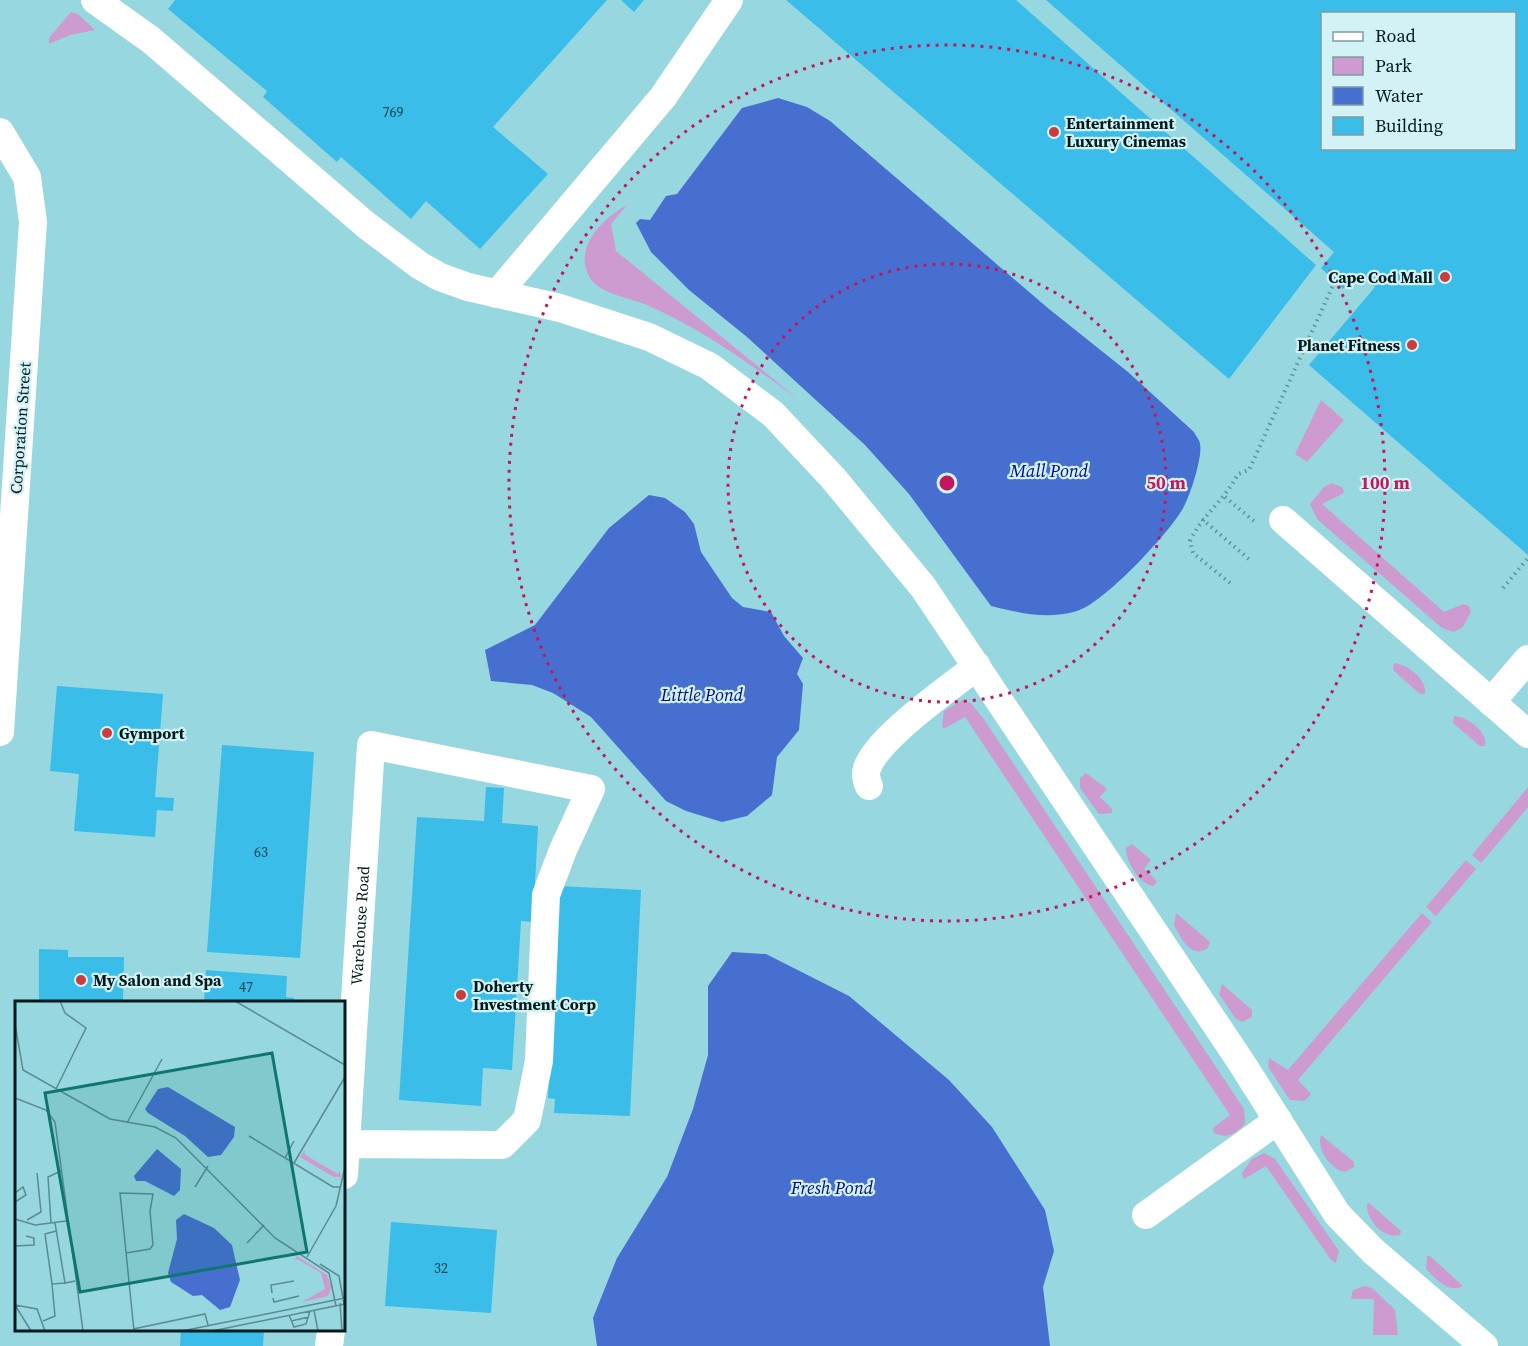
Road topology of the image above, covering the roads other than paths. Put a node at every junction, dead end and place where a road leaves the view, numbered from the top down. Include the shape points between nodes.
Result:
1 (95, 0) edge
2 (729, 0) edge
3 (0, 132) edge
4 (497, 294) junction
5 (1272, 524) road end
6 (6, 532) edge
7 (1528, 659) edge
8 (977, 666) junction
9 (1491, 702) junction
10 (0, 732) edge
11 (1528, 734) edge
12 (869, 786) dead end
13 (1278, 1120) junction
14 (346, 1144) junction
15 (345, 1160) edge
16 (1146, 1215) dead end
17 (331, 1331) edge
18 (329, 1346) edge
19 (1484, 1346) edge

1 - 4 street via 151,40 393,248 440,277
2 - 4 street via 663,97
3 - 6 street, Corporation Street via 27,177 33,222
4 - 8 street via 600,319 649,337 709,366 765,408 804,445 916,578
5 - 9 street
6 - 10 street, Corporation Street
7 - 9 street
8 - 12 street via 876,753 867,768
8 - 13 street
9 - 11 street
13 - 16 street
13 - 19 street via 1337,1214 1373,1251
14 - 14 street, Warehouse Road via 371,745 591,789 546,895 539,1061 527,1120 502,1144
14 - 15 street, Warehouse Road
17 - 18 street

